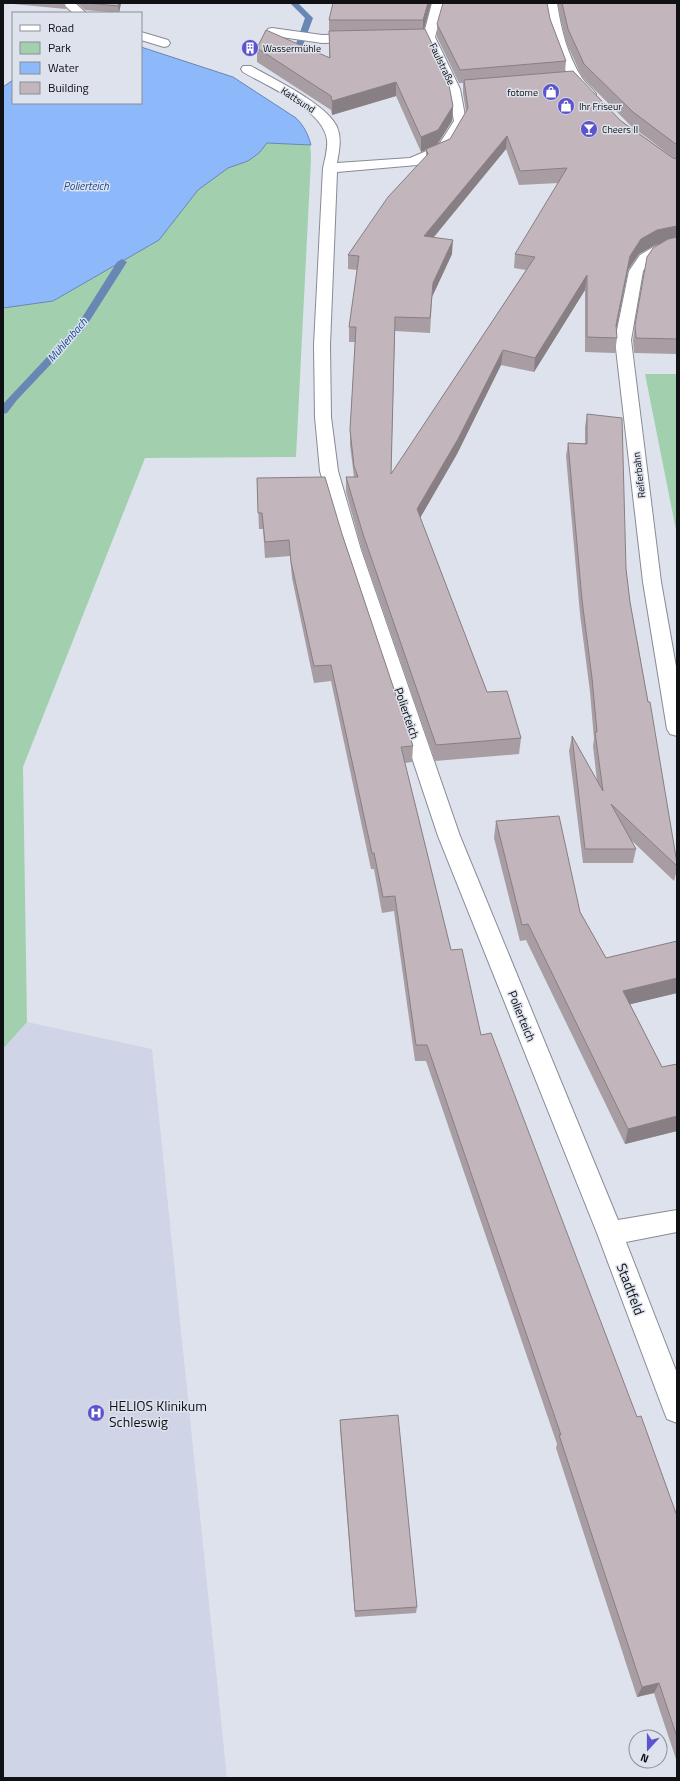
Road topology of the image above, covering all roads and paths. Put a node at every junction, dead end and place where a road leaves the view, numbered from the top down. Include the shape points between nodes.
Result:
1 (68, 3) edge
2 (438, 3) edge
3 (551, 3) edge
4 (79, 12) edge
5 (272, 32) edge
6 (142, 36) edge
7 (414, 37) edge
8 (429, 37) junction
9 (368, 38) edge
10 (164, 43) dead end
11 (247, 69) dead end
12 (575, 79) junction
13 (560, 80) edge
14 (469, 88) edge
15 (454, 89) junction
16 (597, 101) edge
17 (330, 168) junction
18 (677, 245) edge
19 (677, 729) edge
20 (677, 1220) edge
21 (610, 1233) junction
22 (677, 1409) edge

1 - 4 street
2 - 8 street, Faulstraße
3 - 12 street via 559,42
5 - 9 street via 322,39
6 - 10 street
7 - 8 street
8 - 15 street, Faulstraße
11 - 17 street, Kattsund via 314,108 330,126 334,141
12 - 13 street
12 - 16 street
14 - 15 street
15 - 17 street, Faulstraße via 460,121 443,149 412,162
17 - 21 street, Polierteich via 322,344 322,417 328,471 352,550 449,836
18 - 19 street, Reiferbahn via 660,249 645,258 636,271 623,340 652,582
20 - 21 street
21 - 22 street, Stadtfeld

